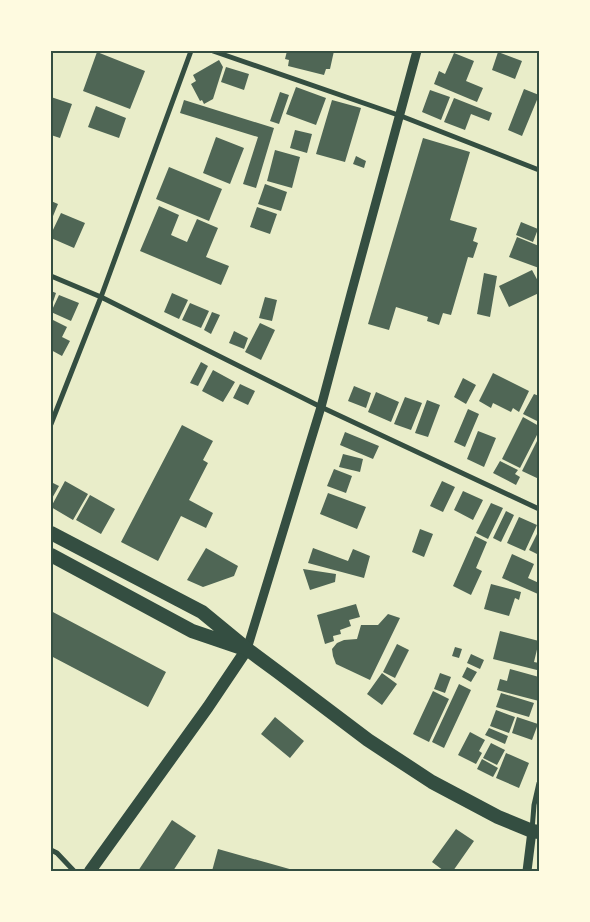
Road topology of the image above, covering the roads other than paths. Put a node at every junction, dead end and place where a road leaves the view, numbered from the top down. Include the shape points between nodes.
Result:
1 (191, 51) edge
2 (213, 51) edge
3 (418, 51) edge
4 (401, 116) junction
5 (539, 170) edge
6 (51, 276) edge
7 (101, 297) junction
8 (321, 407) junction
9 (51, 424) edge
10 (539, 509) edge
11 (51, 532) edge
12 (51, 555) edge
13 (246, 650) junction
14 (539, 783) edge
15 (535, 831) edge
16 (51, 850) edge
17 (74, 871) edge
18 (90, 871) edge
19 (526, 871) edge

1 - 7 street
2 - 4 street
3 - 4 street
4 - 5 street
4 - 8 street
6 - 7 street
7 - 8 street
7 - 9 street
8 - 10 street
8 - 13 street
11 - 13 highway via 202,612
12 - 13 highway via 192,631
13 - 15 highway via 368,740 432,782
13 - 18 main road
14 - 15 street via 534,805
15 - 19 street
16 - 17 street

